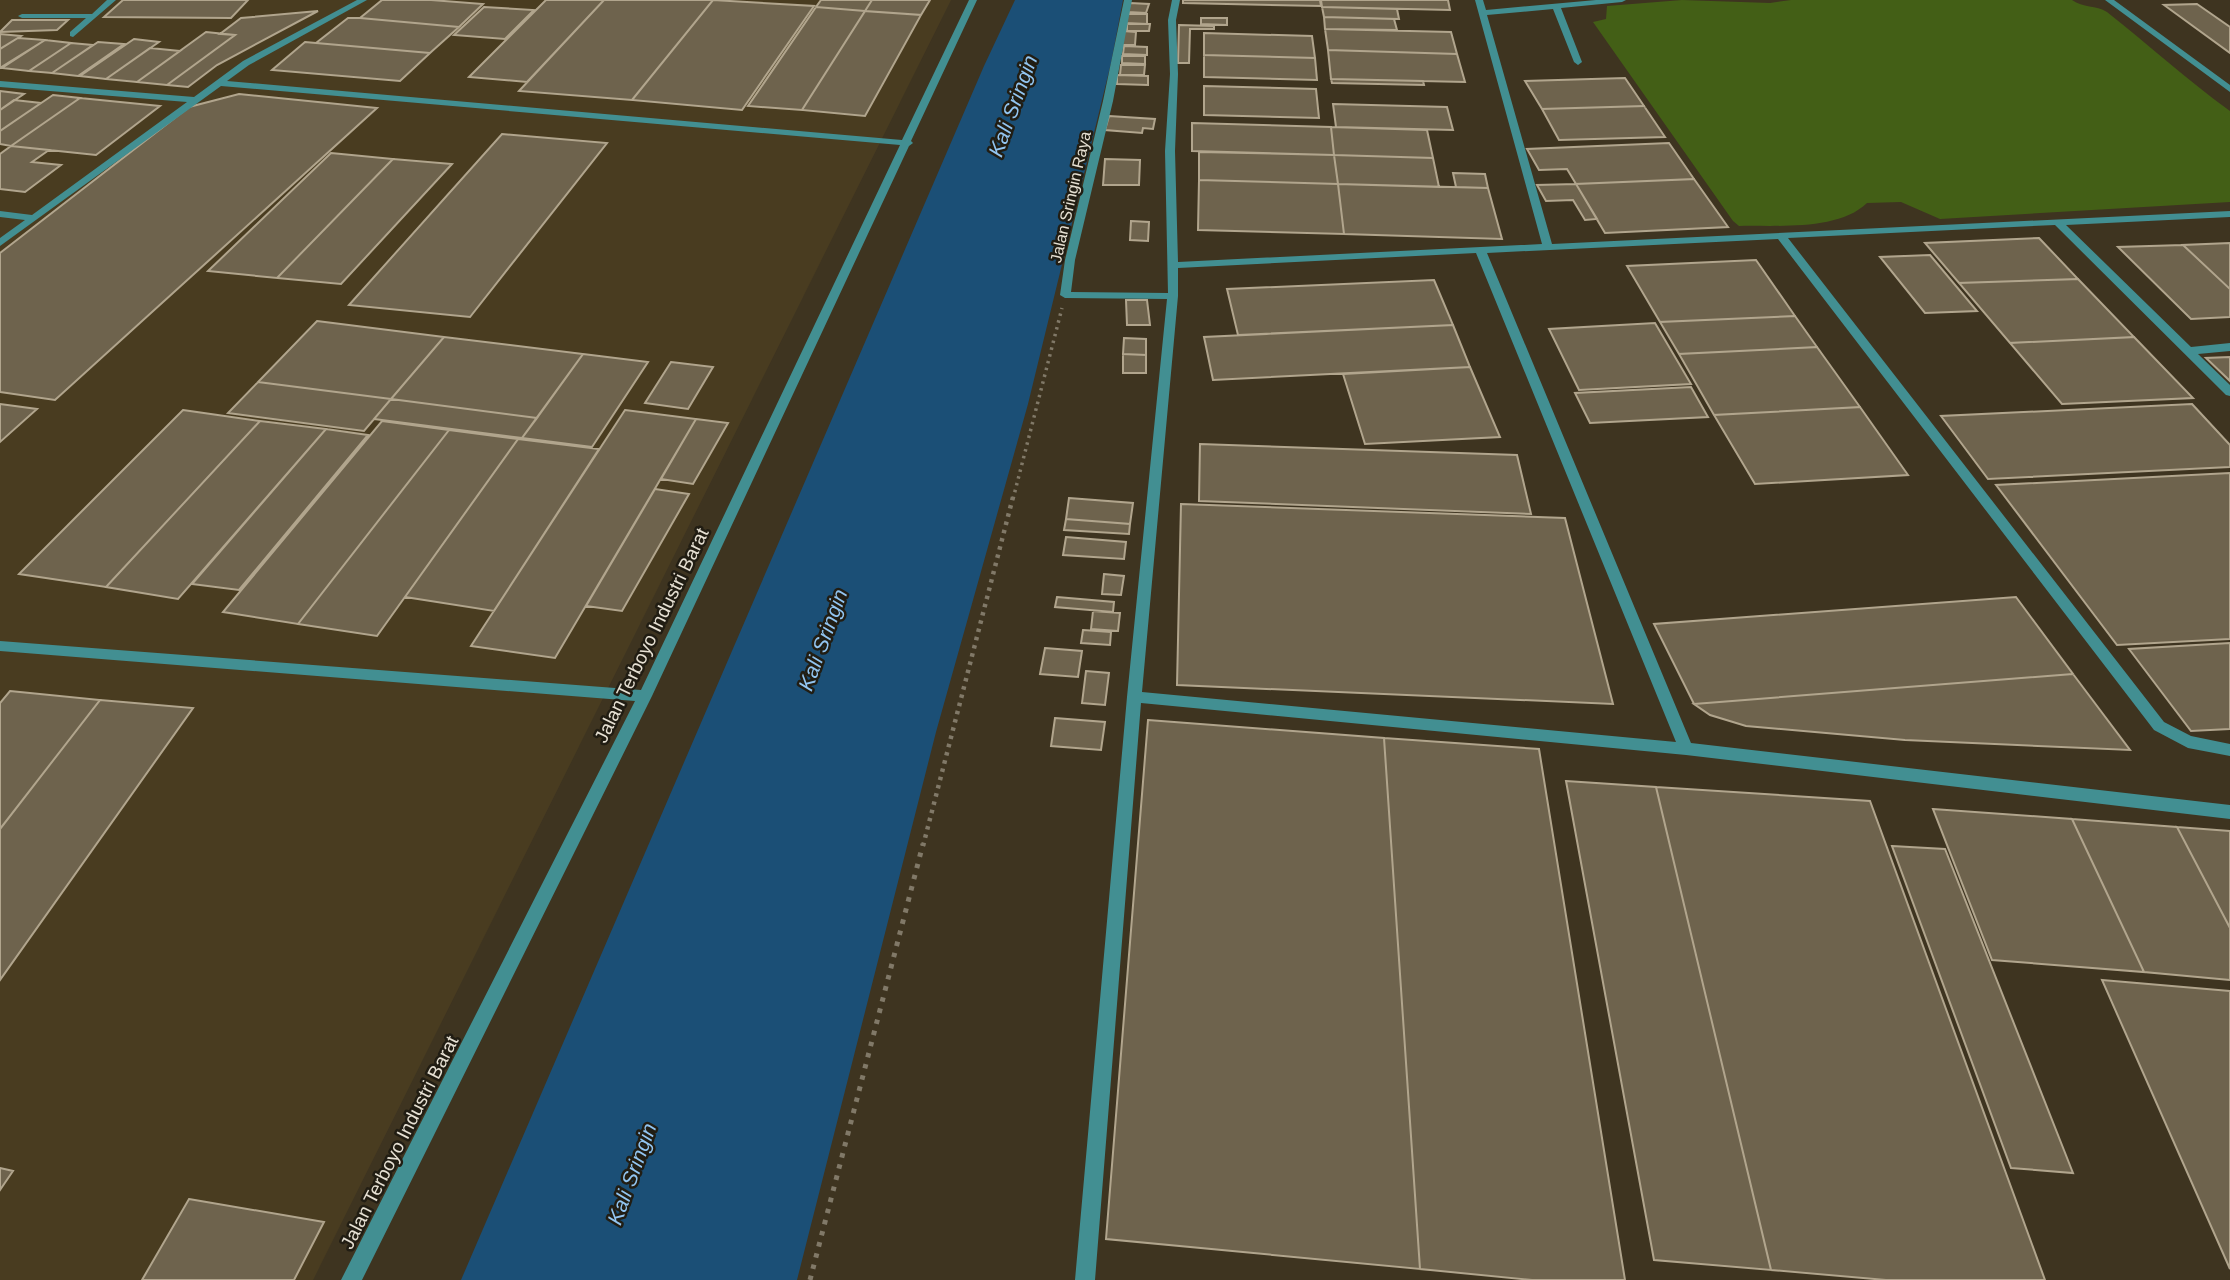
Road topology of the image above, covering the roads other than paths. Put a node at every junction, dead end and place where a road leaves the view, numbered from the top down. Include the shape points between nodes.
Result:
1 (112, 0) edge
2 (363, 0) edge
3 (973, 0) edge
4 (1128, 0) edge
5 (1176, 0) edge
6 (1479, 0) edge
7 (1622, 0) edge
8 (2109, 0) edge
9 (1556, 6) junction
10 (1483, 13) junction
11 (22, 16) dead end
12 (94, 16) junction
13 (73, 34) dead end
14 (1578, 62) dead end
15 (219, 83) junction
16 (0, 84) edge
17 (2230, 89) edge
18 (197, 100) junction
19 (908, 143) junction
20 (0, 214) edge
21 (2230, 214) edge
22 (33, 218) junction
23 (2058, 223) junction
24 (1782, 237) junction
25 (0, 243) edge
26 (1548, 248) junction
27 (1481, 252) junction
28 (1172, 265) junction
29 (1173, 296) junction
30 (2230, 348) edge
31 (2188, 351) junction
32 (2230, 391) edge
33 (0, 646) edge
34 (645, 696) junction
35 (1134, 697) junction
36 (1686, 749) junction
37 (2230, 750) edge
38 (2230, 812) edge
39 (351, 1280) edge
40 (1085, 1280) edge

1 - 12 street
2 - 15 street via 246,62
3 - 19 street, Jalan Terboyo Industri Barat
4 - 29 street, Jalan Sringin Raya via 1065,295
5 - 28 street via 1170,151
6 - 10 street
7 - 9 street
8 - 17 street
9 - 10 street
9 - 14 street
10 - 26 street
11 - 12 street
12 - 13 street
15 - 18 street
15 - 19 street
16 - 18 street
18 - 22 street
19 - 34 street, Jalan Terboyo Industri Barat
20 - 22 street
21 - 23 street
22 - 25 street
23 - 24 street
23 - 31 street
24 - 26 street
24 - 37 street via 2159,726 2188,742
26 - 27 street
27 - 28 street
27 - 36 street
28 - 29 street
29 - 35 street
30 - 31 street
31 - 32 street
33 - 34 street
34 - 39 street, Jalan Terboyo Industri Barat
35 - 36 street
35 - 40 street
36 - 38 street

